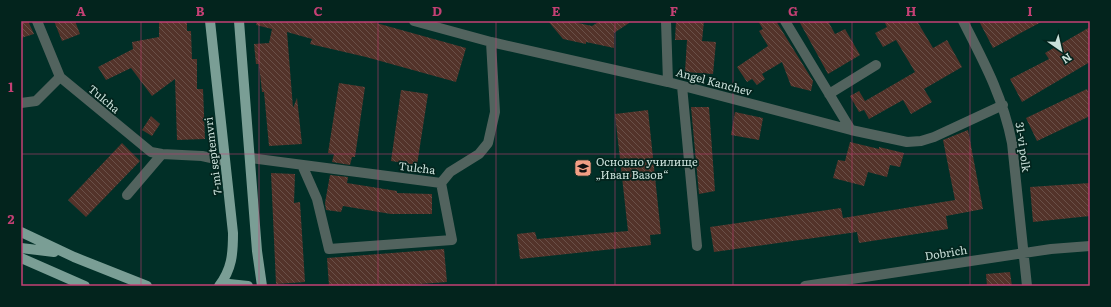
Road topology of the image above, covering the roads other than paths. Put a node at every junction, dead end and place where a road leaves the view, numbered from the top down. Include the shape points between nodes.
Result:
1 (37, 21) edge
2 (210, 21) edge
3 (239, 21) edge
4 (414, 21) edge
5 (666, 21) edge
6 (785, 21) edge
7 (963, 21) edge
8 (491, 42) junction
9 (876, 65) dead end
10 (60, 77) junction
11 (668, 82) junction
12 (682, 86) junction
13 (829, 94) junction
14 (21, 103) edge
15 (1003, 105) junction
16 (851, 130) junction
17 (162, 154) junction
18 (250, 158) junction
19 (225, 161) junction
20 (302, 165) junction
21 (441, 183) junction
22 (127, 195) dead end
23 (21, 232) edge
24 (697, 246) dead end
25 (1090, 246) edge
26 (21, 248) edge
27 (1023, 253) junction
28 (74, 257) junction
29 (21, 258) edge
30 (85, 286) edge
31 (147, 286) edge
32 (220, 286) edge
33 (248, 286) edge
34 (262, 286) edge
35 (805, 286) edge
36 (1027, 286) edge

1 - 10 street
2 - 19 main road, 7-mi septemvri
3 - 18 main road
4 - 8 street, Angel Kanchev
5 - 11 street
6 - 13 street
7 - 15 street, 31-vi polk
8 - 11 street, Angel Kanchev
8 - 21 street, Tulcha via 495,112 488,143 479,154 450,172
9 - 13 street
10 - 14 street via 36,101
10 - 17 street, Tulcha via 140,144 151,152
11 - 12 street, Angel Kanchev
12 - 16 street, Angel Kanchev
12 - 24 street
13 - 16 street
15 - 16 street, Angel Kanchev via 921,141 907,142
15 - 27 street, 31-vi polk via 1012,143
17 - 19 street, Tulcha via 202,156
17 - 22 street
18 - 20 street, Tulcha
18 - 34 main road
19 - 32 main road, 7-mi septemvri via 234,233 230,270
20 - 21 street, Tulcha
20 - 21 street via 317,199 329,249 452,240
23 - 28 main road
25 - 27 street, Dobrich
26 - 28 main road
27 - 35 street, Dobrich
27 - 36 street, 31-vi polk
28 - 31 main road
29 - 30 main road
32 - 33 main road

